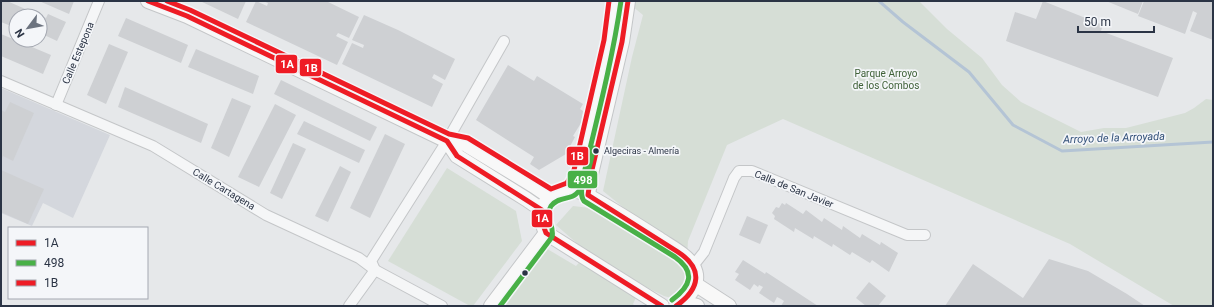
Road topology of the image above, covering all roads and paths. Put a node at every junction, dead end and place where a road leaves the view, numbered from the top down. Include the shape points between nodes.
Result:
1 (99, 1) edge
2 (148, 1) edge
3 (616, 1) edge
4 (628, 1) edge
5 (620, 17) junction
6 (504, 41) dead end
7 (1, 82) edge
8 (56, 105) junction
9 (446, 141) junction
10 (572, 189) junction
11 (588, 195) junction
12 (550, 197) junction
13 (542, 210) junction
14 (546, 233) junction
15 (925, 235) dead end
16 (693, 266) junction
17 (375, 270) junction
18 (695, 284) junction
19 (679, 304) edge
20 (349, 306) edge
21 (442, 306) edge
22 (491, 306) edge
23 (662, 306) edge
24 (697, 306) edge
25 (729, 306) edge

1 - 8 street, Calle Estepona
2 - 9 street via 187,16
3 - 5 street
4 - 5 street
5 - 10 street via 611,41 581,172
5 - 11 street via 622,42
6 - 9 street
7 - 8 street, Calle Cartagena
8 - 17 street, Calle Cartagena via 152,146 266,215 359,258
9 - 12 street via 465,144
9 - 13 street via 457,156
9 - 17 street via 371,261
10 - 11 street
10 - 12 street
11 - 16 street via 672,248
12 - 13 street
13 - 14 street via 542,225
14 - 22 street
14 - 23 street
15 - 16 street, Calle de San Javier via 907,234 752,171 739,171 704,252
16 - 18 street
17 - 20 street
17 - 21 street, Calle Cartagena
18 - 19 street via 689,296
18 - 25 street
19 - 24 street

